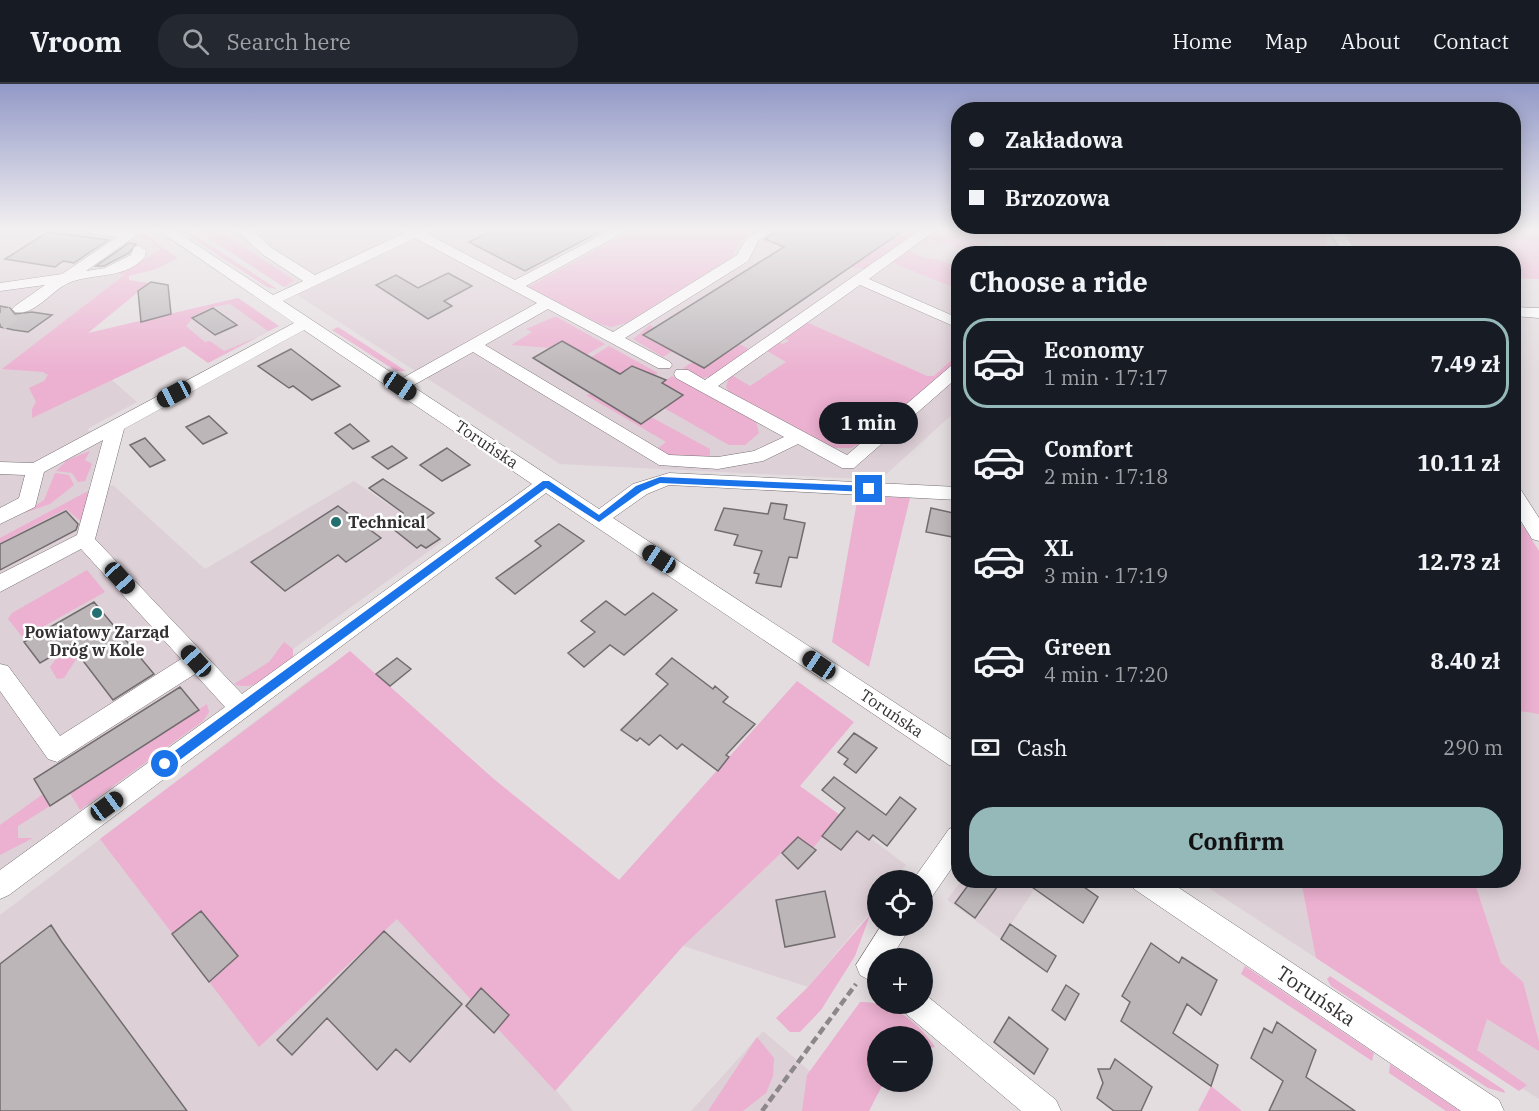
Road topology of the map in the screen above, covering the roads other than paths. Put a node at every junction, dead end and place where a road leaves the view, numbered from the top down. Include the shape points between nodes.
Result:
1 (69, 278) edge
2 (237, 278) edge
3 (309, 278) edge
4 (320, 278) edge
5 (503, 278) edge
6 (530, 278) edge
7 (711, 278) edge
8 (64, 279) junction
9 (858, 279) joint
10 (314, 281) junction
11 (516, 285) junction
12 (0, 287) edge
13 (272, 301) junction
14 (548, 303) junction
15 (20, 309) tunnel mouth
16 (1521, 312) edge
17 (1539, 313) edge
18 (951, 320) edge
19 (305, 323) junction
20 (614, 338) junction
21 (473, 345) junction
22 (664, 365) dead end
23 (682, 374) dead end
24 (951, 375) edge
25 (400, 386) junction
26 (706, 387) junction
27 (116, 425) junction
28 (797, 436) junction
29 (0, 468) edge
30 (36, 469) junction
31 (546, 483) junction
32 (951, 493) edge
33 (1521, 504) edge
34 (0, 517) edge
35 (599, 519) junction
36 (1535, 523) edge
37 (85, 541) junction
38 (0, 584) edge
39 (196, 661) junction
40 (0, 673) edge
41 (241, 708) junction
42 (951, 752) edge
43 (951, 848) edge
44 (933, 873) edge
45 (0, 886) edge
46 (1155, 888) edge
47 (928, 1014) edge
48 (1045, 1111) edge
49 (1488, 1111) edge

1 - 8 street
2 - 13 street, Toruńska
3 - 10 street
4 - 10 street
5 - 11 street
6 - 11 street
7 - 20 street
8 - 12 street
8 - 15 street
9 - 18 street
9 - 26 street
10 - 13 street
11 - 14 street
13 - 19 street, Toruńska
14 - 20 street
14 - 21 street
16 - 17 street
19 - 25 street, Toruńska
19 - 27 street
20 - 22 street
21 - 25 street
21 - 28 street via 665,461 718,463 757,457
23 - 26 street
24 - 28 street via 848,464
25 - 31 street, Toruńska
26 - 28 street
27 - 30 street
27 - 37 street
29 - 30 street
30 - 34 street via 28,502
31 - 35 street, Toruńska
31 - 41 street
32 - 35 street via 669,479 639,489
33 - 36 street
35 - 42 street, Toruńska
37 - 38 street
37 - 39 street
39 - 40 street via 57,751
39 - 41 street
41 - 45 street
43 - 44 street
46 - 49 street, Toruńska
47 - 48 street

